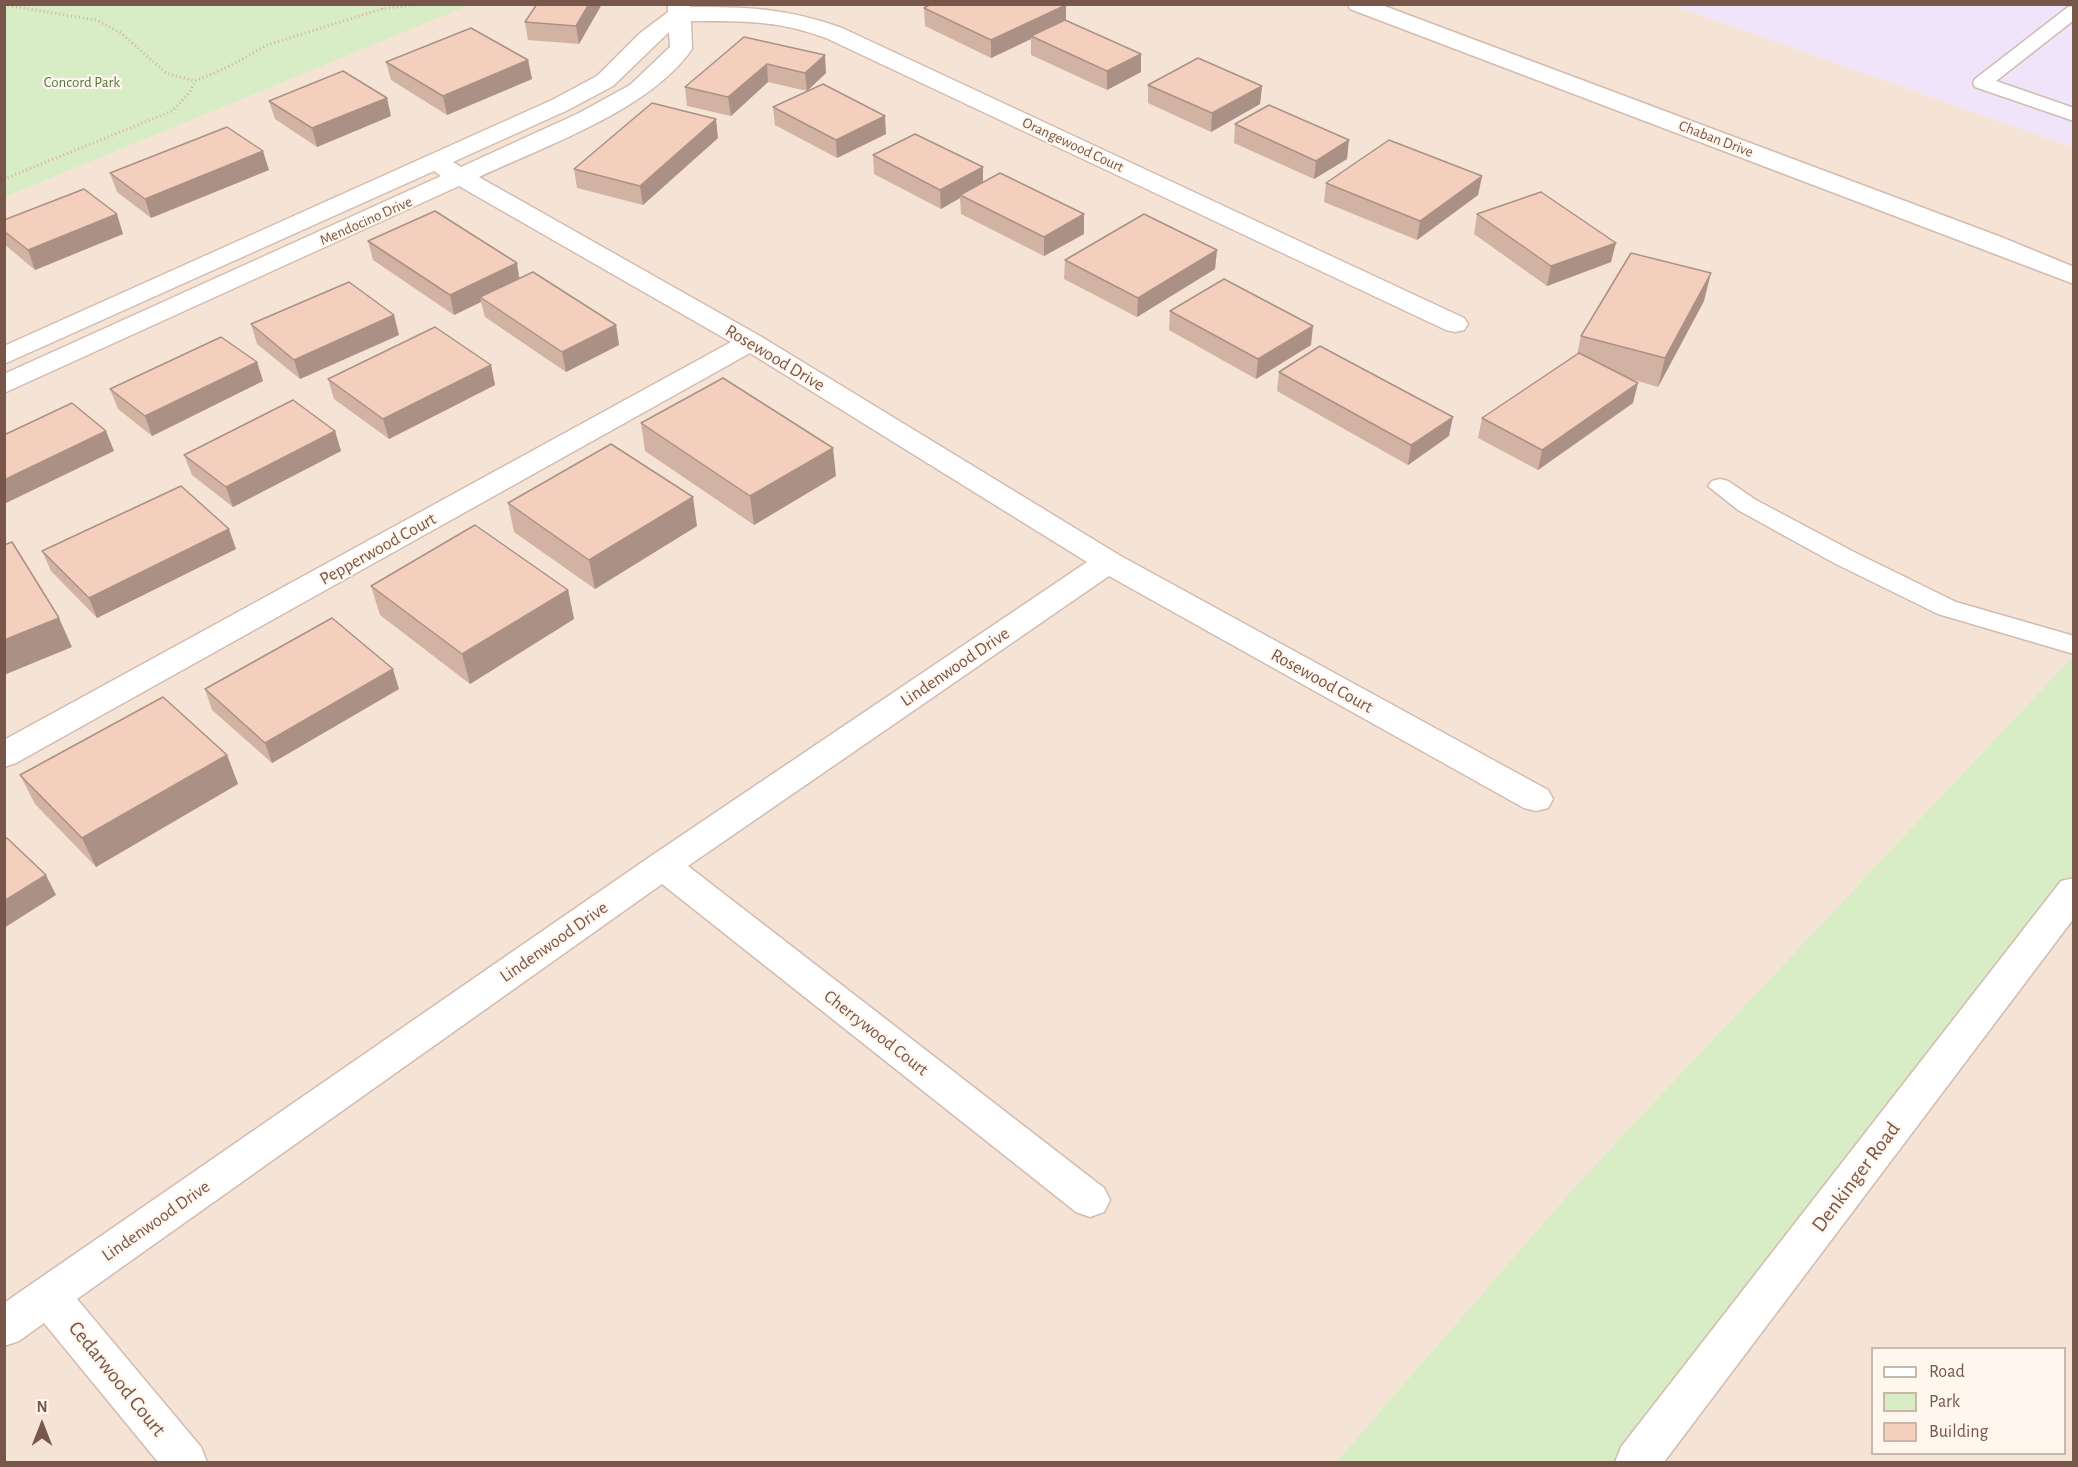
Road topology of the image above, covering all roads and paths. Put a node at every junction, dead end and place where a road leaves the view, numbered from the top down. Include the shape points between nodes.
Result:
1 (419, 4) edge
2 (1358, 4) edge
3 (4, 5) edge
4 (382, 7) edge
5 (679, 9) edge
6 (2073, 11) edge
7 (195, 81) junction
8 (2073, 115) edge
9 (436, 163) junction
10 (462, 178) junction
11 (4, 179) edge
12 (2073, 276) edge
13 (1455, 324) dead end
14 (751, 342) junction
15 (4, 356) edge
16 (4, 386) edge
17 (1720, 486) dead end
18 (1108, 562) junction
19 (2073, 645) edge
20 (4, 755) edge
21 (1536, 799) dead end
22 (663, 865) junction
23 (2073, 891) edge
24 (1090, 1200) dead end
25 (48, 1296) junction
26 (4, 1327) edge
27 (185, 1462) edge
28 (1637, 1462) edge

1 - 4 path
2 - 12 street, Chaban Drive
3 - 7 path via 96,20 121,33 166,73
4 - 7 path via 267,45
5 - 9 street, Mendocino Drive via 605,81
5 - 10 street, Mendocino Drive via 681,49 638,90
5 - 13 street, Orangewood Court via 799,20 834,33
6 - 8 lane via 1982,83
7 - 11 path via 172,111
9 - 10 street, Rosewood Drive
9 - 15 street, Mendocino Drive
10 - 14 street, Rosewood Drive
10 - 16 street, Mendocino Drive
14 - 18 street, Rosewood Drive
14 - 20 street, Pepperwood Court
17 - 19 lane via 1843,557 1947,608
18 - 21 street, Rosewood Court
18 - 22 street, Lindenwood Drive
22 - 24 street, Cherrywood Court
22 - 25 street, Lindenwood Drive
23 - 28 street, Denkinger Road
25 - 26 street, Lindenwood Drive
25 - 27 street, Cedarwood Court

